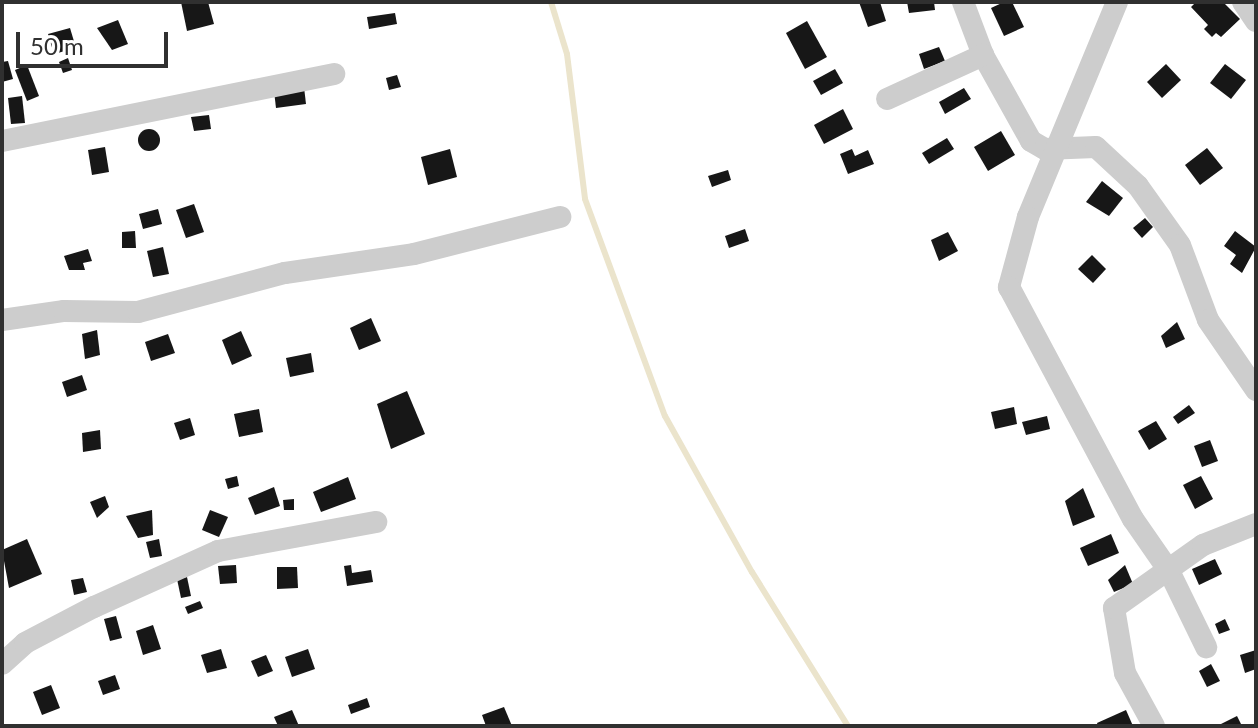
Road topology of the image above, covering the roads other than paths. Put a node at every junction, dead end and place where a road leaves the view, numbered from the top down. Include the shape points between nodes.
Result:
1 (963, 2) edge
2 (1117, 2) edge
3 (1243, 2) edge
4 (1256, 21) edge
5 (983, 55) junction
6 (334, 74) dead end
7 (887, 99) dead end
8 (2, 141) edge
9 (1056, 149) junction
10 (560, 217) dead end
11 (2, 320) edge
12 (1256, 390) edge
13 (376, 522) dead end
14 (1256, 524) edge
15 (1169, 571) junction
16 (1206, 647) dead end
17 (2, 664) edge
18 (1154, 726) edge

1 - 5 street
2 - 9 street
3 - 4 street
5 - 7 street
5 - 9 street via 1031,141
6 - 8 street
9 - 12 street via 1096,147 1138,186 1180,245 1208,320
9 - 15 street via 1020,240 1009,287 1133,519
10 - 11 street via 414,254 285,273 138,312 64,311
13 - 17 street via 218,551 25,643
14 - 15 street via 1203,545
15 - 16 street
15 - 18 street via 1114,608 1125,673

